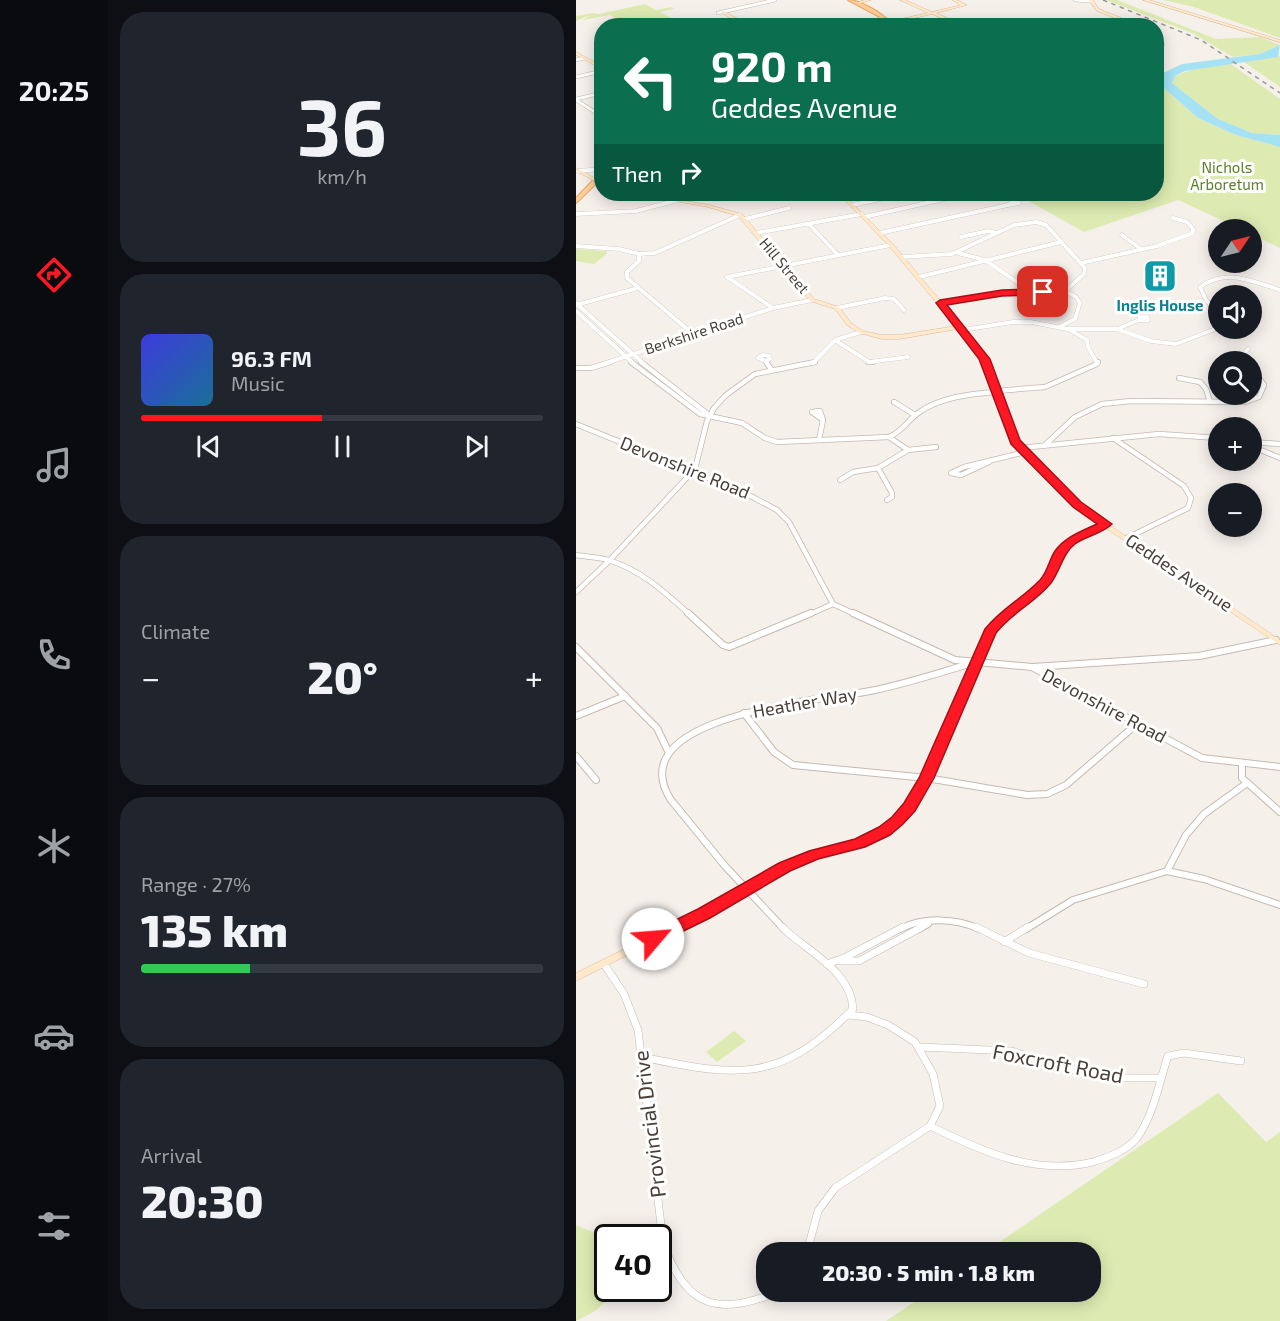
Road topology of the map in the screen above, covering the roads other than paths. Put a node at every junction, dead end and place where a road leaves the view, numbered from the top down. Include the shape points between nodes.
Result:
1 (775, 0) edge
2 (850, 0) edge
3 (869, 0) edge
4 (902, 0) edge
5 (954, 0) edge
6 (1075, 0) edge
7 (1091, 0) edge
8 (1145, 0) edge
9 (1157, 0) edge
10 (857, 3) junction
11 (1193, 9) junction
12 (1184, 10) junction
13 (720, 12) joint
14 (932, 13) junction
15 (1206, 17) junction
16 (1216, 17) junction
17 (728, 18) edge
18 (882, 18) edge
19 (910, 18) edge
20 (944, 18) edge
21 (1118, 18) edge
22 (1280, 41) edge
23 (576, 53) edge
24 (584, 58) junction
25 (576, 60) edge
26 (594, 65) edge
27 (594, 72) edge
28 (576, 77) edge
29 (594, 95) edge
30 (576, 99) edge
31 (594, 111) edge
32 (594, 169) edge
33 (577, 170) edge
34 (594, 180) edge
35 (594, 182) edge
36 (576, 201) edge
37 (672, 201) edge
38 (681, 201) edge
39 (848, 201) edge
40 (871, 201) edge
41 (934, 201) edge
42 (852, 205) junction
43 (1007, 205) dead end
44 (789, 208) dead end
45 (576, 214) edge
46 (740, 215) junction
47 (863, 216) junction
48 (1173, 218) dead end
49 (745, 219) junction
50 (809, 224) junction
51 (880, 232) junction
52 (756, 233) junction
53 (996, 233) junction
54 (1122, 236) dead end
55 (960, 237) dead end
56 (1061, 242) junction
57 (891, 245) junction
58 (576, 246) edge
59 (1141, 249) junction
60 (958, 253) junction
61 (639, 254) junction
62 (838, 255) junction
63 (902, 257) junction
64 (985, 260) junction
65 (1081, 263) junction
66 (783, 265) junction
67 (919, 277) junction
68 (1256, 283) joint
69 (638, 288) junction
70 (1280, 290) edge
71 (1030, 291) junction
72 (1065, 291) junction
73 (812, 300) junction
74 (1208, 302) edge
75 (940, 303) junction
76 (576, 304) edge
77 (773, 308) junction
78 (837, 308) junction
79 (904, 310) dead end
80 (576, 311) edge
81 (1139, 320) dead end
82 (1058, 327) junction
83 (961, 329) junction
84 (1117, 329) junction
85 (861, 332) junction
86 (1080, 332) junction
87 (1208, 332) edge
88 (693, 334) junction
89 (835, 340) junction
90 (632, 354) junction
91 (625, 357) junction
92 (908, 357) dead end
93 (766, 361) dead end
94 (576, 368) edge
95 (771, 369) junction
96 (1179, 378) dead end
97 (1262, 380) edge
98 (1263, 388) edge
99 (996, 391) junction
100 (1208, 395) edge
101 (894, 402) dead end
102 (1208, 402) edge
103 (915, 415) junction
104 (710, 417) junction
105 (824, 420) dead end
106 (576, 424) edge
107 (889, 437) junction
108 (1208, 437) edge
109 (1113, 438) junction
110 (819, 440) junction
111 (1262, 444) edge
112 (1280, 444) edge
113 (1045, 445) junction
114 (936, 447) dead end
115 (1262, 449) edge
116 (908, 450) junction
117 (1023, 450) junction
118 (1280, 458) edge
119 (989, 462) junction
120 (878, 468) junction
121 (693, 472) junction
122 (840, 480) dead end
123 (887, 501) dead end
124 (1106, 524) junction
125 (1127, 538) junction
126 (576, 555) edge
127 (609, 561) junction
128 (576, 592) edge
129 (833, 604) junction
130 (1278, 641) edge
131 (576, 647) edge
132 (976, 662) junction
133 (1032, 667) junction
134 (625, 696) junction
135 (744, 713) junction
136 (576, 716) edge
137 (1138, 723) junction
138 (668, 751) junction
139 (576, 756) edge
140 (1242, 763) junction
141 (1280, 767) edge
142 (927, 778) junction
143 (596, 780) dead end
144 (1247, 783) junction
145 (1280, 812) edge
146 (1167, 871) junction
147 (745, 890) junction
148 (1280, 905) edge
149 (1004, 942) junction
150 (604, 964) junction
151 (827, 964) junction
152 (1091, 970) joint
153 (576, 977) edge
154 (1144, 984) dead end
155 (848, 1015) junction
156 (921, 1047) junction
157 (642, 1057) junction
158 (1241, 1061) dead end
159 (1159, 1078) junction
160 (930, 1126) junction
161 (810, 1242) edge
162 (761, 1302) edge

1 - 13 street
2 - 10 main road
3 - 10 street
4 - 14 street
5 - 14 street via 965,5
6 - 7 street
7 - 21 street via 1098,10
8 - 12 street
9 - 11 street
10 - 18 main road
11 - 12 street
11 - 16 street
12 - 15 street
13 - 17 street
14 - 19 street
14 - 20 street
15 - 16 street
15 - 22 street
16 - 22 street
23 - 24 street
24 - 25 street
24 - 26 street
27 - 28 street
29 - 30 street
30 - 31 street
32 - 33 street
33 - 34 street
35 - 36 main road
37 - 45 street via 636,211
38 - 46 street, Hill Street
39 - 42 street, Geddes Avenue
40 - 42 street
41 - 47 street
42 - 47 street, Geddes Avenue
43 - 51 street
44 - 49 street
46 - 49 street, Hill Street
46 - 61 street via 661,252
47 - 50 street
47 - 51 street, Geddes Avenue
48 - 59 street via 1190,224 1193,233
49 - 52 street, Hill Street
50 - 52 street
50 - 62 street
51 - 57 street, Geddes Avenue
52 - 66 street, Hill Street
53 - 55 street via 986,231
53 - 56 street via 1038,221
53 - 60 street
54 - 59 street
56 - 64 street
56 - 65 street
57 - 62 street
57 - 63 street, Geddes Avenue
58 - 61 street
59 - 65 street
60 - 63 street
60 - 64 street
61 - 69 street via 639,261 626,276
62 - 66 street
63 - 67 street, Geddes Avenue
64 - 67 street
64 - 71 street
65 - 72 street via 1085,272
66 - 73 street, Hill Street
66 - 77 street via 727,277
67 - 75 street, Geddes Avenue
68 - 70 street
68 - 74 street via 1227,275 1201,285
69 - 76 street
69 - 88 street
71 - 72 street
71 - 75 street
72 - 82 street via 1080,303 1075,319
73 - 77 street, Berkshire Road
73 - 78 street, Hill Street
75 - 83 street, Geddes Avenue
76 - 90 street
77 - 88 street, Berkshire Road
78 - 79 street via 885,298 894,299
78 - 85 street, Hill Street
80 - 91 street
81 - 84 street
82 - 83 street via 1022,322
82 - 86 street
83 - 85 street via 891,337
83 - 99 street, Geddes Avenue via 984,359
84 - 86 street
84 - 87 street via 1176,344
85 - 89 street
86 - 99 street via 1097,364 1045,387
88 - 90 street, Berkshire Road
89 - 92 street via 869,362
89 - 95 street via 813,363
90 - 91 street, Berkshire Road
90 - 104 street
91 - 94 street, Berkshire Road via 588,369
91 - 104 street via 700,414
93 - 95 street
95 - 104 street via 740,382
96 - 100 street via 1200,382
97 - 98 street
99 - 103 street via 960,397
99 - 117 street, Geddes Avenue via 1011,435
101 - 103 street
102 - 113 street via 1102,404 1075,417
103 - 107 street via 903,430
104 - 110 street via 742,423 777,442
104 - 121 street
105 - 110 street
106 - 121 street, Devonshire Road
107 - 110 street
107 - 116 street
108 - 109 street via 1170,434
109 - 113 street
109 - 125 street via 1184,486 1191,498 1188,508
111 - 112 street
113 - 117 street
114 - 116 street
115 - 118 street
116 - 120 street
117 - 119 street
117 - 124 street, Geddes Avenue via 1077,504
119 - 119 street via 964,467 951,473 961,475
120 - 122 street via 853,472
120 - 123 street via 892,493
121 - 127 street
121 - 129 street, Devonshire Road via 777,510 789,522
124 - 125 street, Geddes Avenue
124 - 132 street via 1065,546 1051,576 994,626
125 - 130 street, Geddes Avenue
126 - 127 street
127 - 128 street
127 - 129 street via 654,585 729,647
129 - 132 street, Devonshire Road via 955,660
130 - 133 street via 1199,656
131 - 134 street
132 - 133 street, Devonshire Road
132 - 135 street, Heather Way via 874,691
132 - 142 street
133 - 137 street, Devonshire Road
134 - 136 street
134 - 138 street via 657,728
135 - 138 street, Heather Way via 696,732
135 - 142 street via 774,752 793,765
137 - 140 street, Devonshire Road via 1202,758
137 - 142 street via 1078,777 1047,794 1027,795
138 - 147 street via 660,772 667,795
139 - 143 street
140 - 141 street, Devonshire Road
140 - 144 street via 1242,778
142 - 147 street via 909,807 885,831 860,843 799,860
144 - 145 street
144 - 146 street via 1204,814 1186,835
146 - 148 street
146 - 149 street via 1073,900
147 - 150 street
147 - 151 street via 810,953
149 - 151 street via 960,921 933,922 859,962
149 - 152 street
150 - 153 street
150 - 157 street, Provincial Drive via 633,1011
151 - 155 street via 847,985 853,1009
152 - 154 street
155 - 156 street via 860,1015 893,1027
155 - 157 street via 814,1043 770,1067 737,1071 700,1069
156 - 159 street, Foxcroft Road via 1012,1051 1111,1078
156 - 160 street via 941,1100 939,1115
157 - 162 street, Provincial Drive via 663,1242 672,1271 698,1305 720,1312 741,1311
158 - 159 street via 1176,1053 1168,1056
159 - 160 street via 1150,1113 1138,1135 1118,1154 1088,1164 1050,1168 1010,1159
160 - 161 street via 835,1188 818,1211

